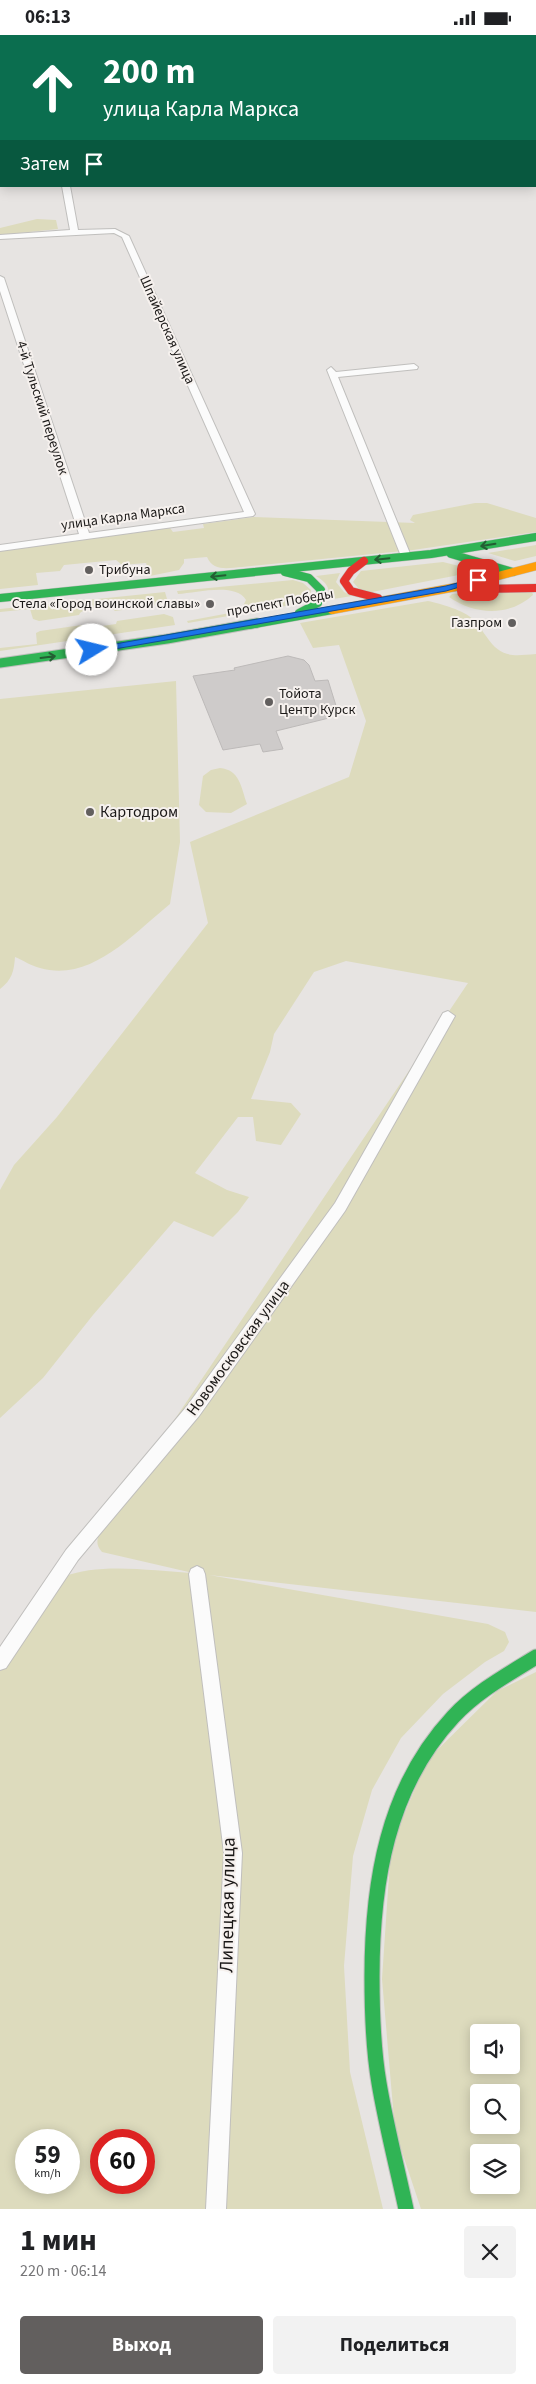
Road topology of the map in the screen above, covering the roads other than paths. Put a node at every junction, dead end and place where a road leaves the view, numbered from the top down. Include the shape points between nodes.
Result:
1 (66, 187) edge
2 (74, 232) junction
3 (0, 237) edge
4 (0, 278) edge
5 (414, 367) dead end
6 (250, 514) joint
7 (85, 537) junction
8 (536, 537) edge
9 (0, 548) edge
10 (431, 554) junction
11 (406, 556) junction
12 (364, 561) junction
13 (536, 565) edge
14 (267, 571) junction
15 (511, 571) junction
16 (536, 580) edge
17 (536, 588) edge
18 (446, 589) junction
19 (0, 598) edge
20 (384, 599) junction
21 (290, 617) junction
22 (0, 663) edge
23 (448, 1016) dead end
24 (197, 1573) dead end
25 (536, 1657) edge
26 (0, 1662) edge
27 (216, 2209) edge
28 (406, 2209) edge

1 - 2 street
2 - 3 street, Шпайерская улица
2 - 6 street, Шпайерская улица via 115,231 125,236
4 - 7 street, 4-й Тульский переулок
5 - 11 street via 332,372
6 - 7 street, улица Карла Маркса
7 - 9 street, улица Карла Маркса
8 -> 10 main road
10 - 11 main road, проспект Победы
10 - 15 main road via 456,555
11 -> 12 main road, проспект Победы
12 - 14 main road, проспект Победы
12 - 20 main road via 345,577 346,587
13 - 15 main road
14 -> 19 main road, проспект Победы
14 - 21 main road via 309,578 321,590 318,603
15 - 16 main road
15 - 18 main road
17 - 18 main road
18 - 20 main road, проспект Победы
20 - 21 main road, проспект Победы
22 -> 21 main road, проспект Победы
23 - 26 street, Новомосковская улица via 340,1207 193,1411 72,1555
24 - 27 street, Липецкая улица via 232,1853
25 - 28 main road via 501,1677 443,1726 415,1764 398,1796 387,1827 374,1892 372,2005 381,2093

